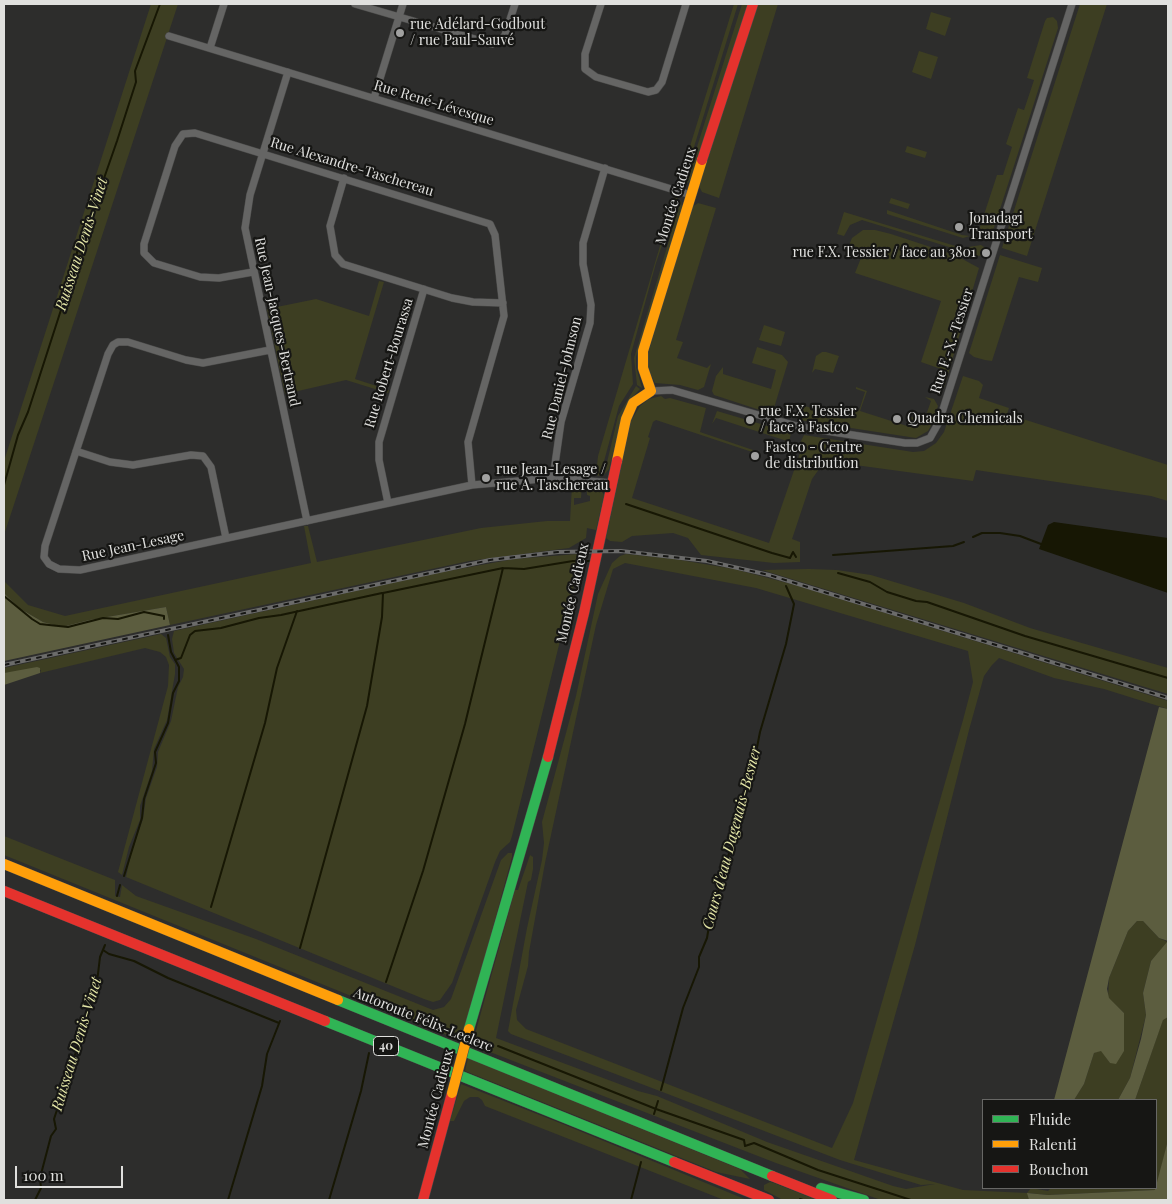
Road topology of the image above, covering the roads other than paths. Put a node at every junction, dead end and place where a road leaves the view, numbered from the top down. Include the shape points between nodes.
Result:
1 (224, 4) edge
2 (355, 4) edge
3 (403, 4) edge
4 (515, 4) edge
5 (601, 4) edge
6 (686, 4) edge
7 (753, 4) edge
8 (1072, 4) edge
9 (399, 17) junction
10 (169, 36) dead end
11 (210, 48) junction
12 (288, 72) junction
13 (374, 98) junction
14 (263, 154) junction
15 (604, 168) junction
16 (344, 178) junction
17 (691, 195) junction
18 (253, 272) junction
19 (424, 290) junction
20 (503, 303) junction
21 (270, 350) junction
22 (651, 391) junction
23 (76, 451) junction
24 (553, 478) junction
25 (612, 483) junction
26 (472, 485) junction
27 (388, 503) junction
28 (307, 520) junction
29 (226, 538) junction
30 (4, 864) edge
31 (4, 891) edge
32 (761, 1172) junction
33 (423, 1200) edge
34 (769, 1200) edge
35 (832, 1200) edge
36 (864, 1200) edge

1 - 11 street
2 - 9 street
3 - 9 street
4 - 9 street via 505,35 492,44
5 - 6 street via 585,54 585,69 596,77 648,92 656,90 662,82
7 - 17 main road, Montée Cadieux
8 - 22 street, Rue F.-X.-Tessier via 933,435 917,443 905,443 800,427 672,390
9 - 13 street
10 - 11 street, Rue René-Lévesque
11 - 12 street, Rue René-Lévesque
12 - 13 street, Rue René-Lévesque
12 - 14 street, Rue Jean-Jacques-Bertrand
13 - 15 street, Rue René-Lévesque
14 - 16 street, Rue Alexandre-Taschereau
14 - 18 street, Rue Jean-Jacques-Bertrand via 246,211 246,237
14 - 18 street, Rue Alexandre-Taschereau via 195,132 180,135 143,246 151,261 200,278
15 - 17 street, Rue René-Lévesque
15 - 24 street, Rue Daniel-Johnson via 583,243 590,323 561,422
16 - 19 street via 330,226 337,258 350,267
16 - 20 street, Rue Alexandre-Taschereau via 490,224 495,235
17 - 22 main road, Montée Cadieux via 643,351 643,368
18 - 21 street, Rue Jean-Jacques-Bertrand
19 - 20 street via 461,300
19 - 27 street, Rue Robert-Bourassa via 379,442
20 - 26 street, Rue Alexandre-Taschereau via 502,324 468,442
21 - 23 street, Rue Jean-Lesage via 203,363 128,342 115,343 108,354
21 - 28 street, Rue Jean-Jacques-Bertrand
22 - 25 main road, Montée Cadieux via 637,399 628,412
23 - 29 street via 110,462 133,465 191,455 203,456 211,468
23 - 29 street, Rue Jean-Lesage via 44,550 45,559 51,566 80,570
24 - 25 street, Rue Jean-Lesage
24 - 26 street, Rue Jean-Lesage
25 - 33 main road, Montée Cadieux, bridge via 551,746
26 - 27 street, Rue Jean-Lesage
27 - 28 street, Rue Jean-Lesage
28 - 29 street, Rue Jean-Lesage
30 - 32 main road, Autoroute Félix-Leclerc / 40
31 - 34 main road, 40
32 - 35 main road, Autoroute Félix-Leclerc / 40
32 - 36 main road

